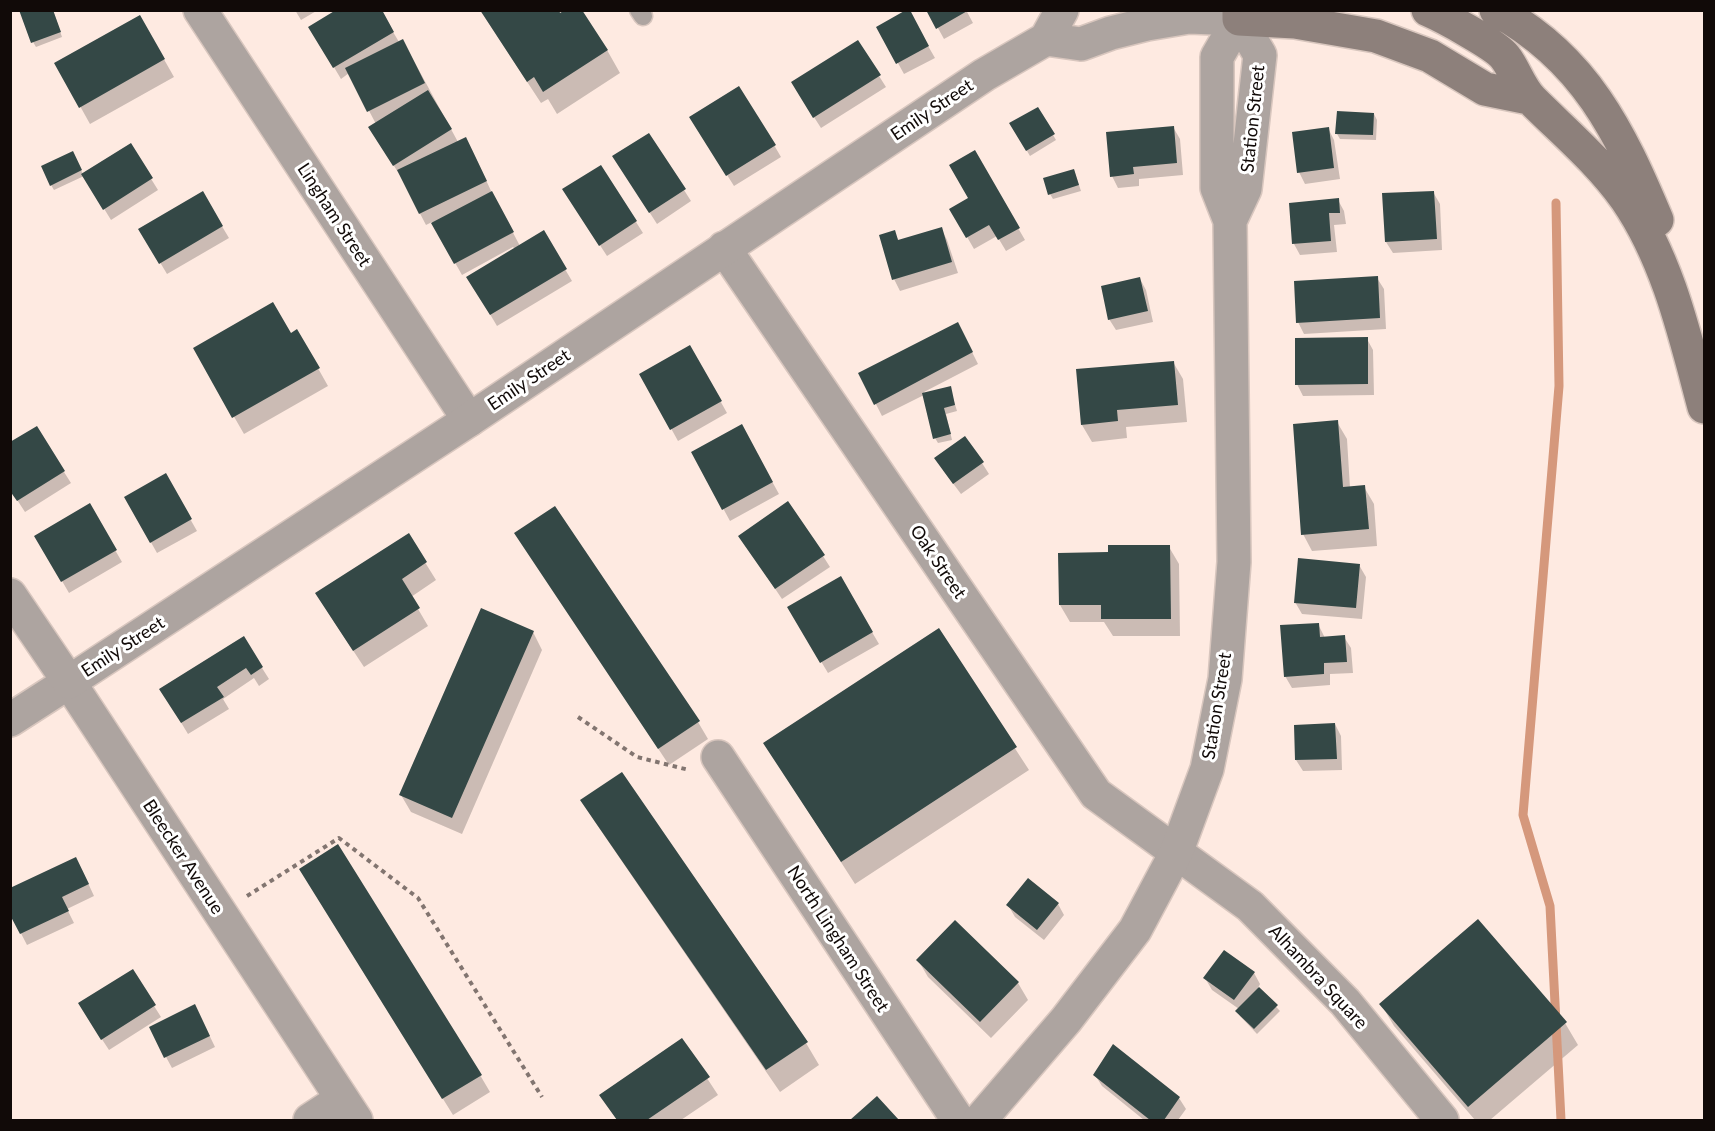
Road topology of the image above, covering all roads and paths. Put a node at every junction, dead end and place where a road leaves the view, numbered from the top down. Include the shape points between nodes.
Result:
1 (200, 10) edge
2 (1062, 10) edge
3 (1428, 10) edge
4 (1496, 10) edge
5 (1239, 15) edge
6 (1046, 39) junction
7 (1529, 98) junction
8 (724, 248) junction
9 (1678, 313) junction
10 (1704, 407) edge
11 (469, 420) junction
12 (10, 595) edge
13 (69, 682) junction
14 (578, 717) dead end
15 (10, 720) edge
16 (707, 764) joint
17 (1176, 853) junction
18 (244, 898) dead end
19 (542, 1097) dead end
20 (349, 1110) edge
21 (310, 1120) edge
22 (958, 1120) edge
23 (980, 1120) edge
24 (1442, 1120) edge

1 - 11 street, Lingham Street
2 - 6 street
3 - 7 main road via 1504,56
4 - 9 main road via 1552,48 1597,100 1630,157 1658,224
5 - 6 street via 1189,17 1138,26 1081,44
5 - 7 main road via 1376,36 1430,56 1485,89
5 - 17 street, Station Street via 1216,57 1216,188 1230,221 1234,562 1225,679 1207,769
6 - 8 street, Emily Street via 984,75
7 - 9 main road via 1588,154 1626,199 1656,254
8 - 11 street, Emily Street
8 - 17 street, Oak Street via 1096,794
9 - 10 main road
11 - 13 street, Emily Street
12 - 13 street, Bleecker Avenue
13 - 15 street, Emily Street
13 - 20 street, Bleecker Avenue
14 - 16 path via 637,757
16 - 22 street, North Lingham Street
17 - 23 street, Station Street via 1135,930 1066,1020
17 - 24 street, Alhambra Square via 1250,906 1345,1002
18 - 19 path via 339,838 418,898
20 - 21 street

